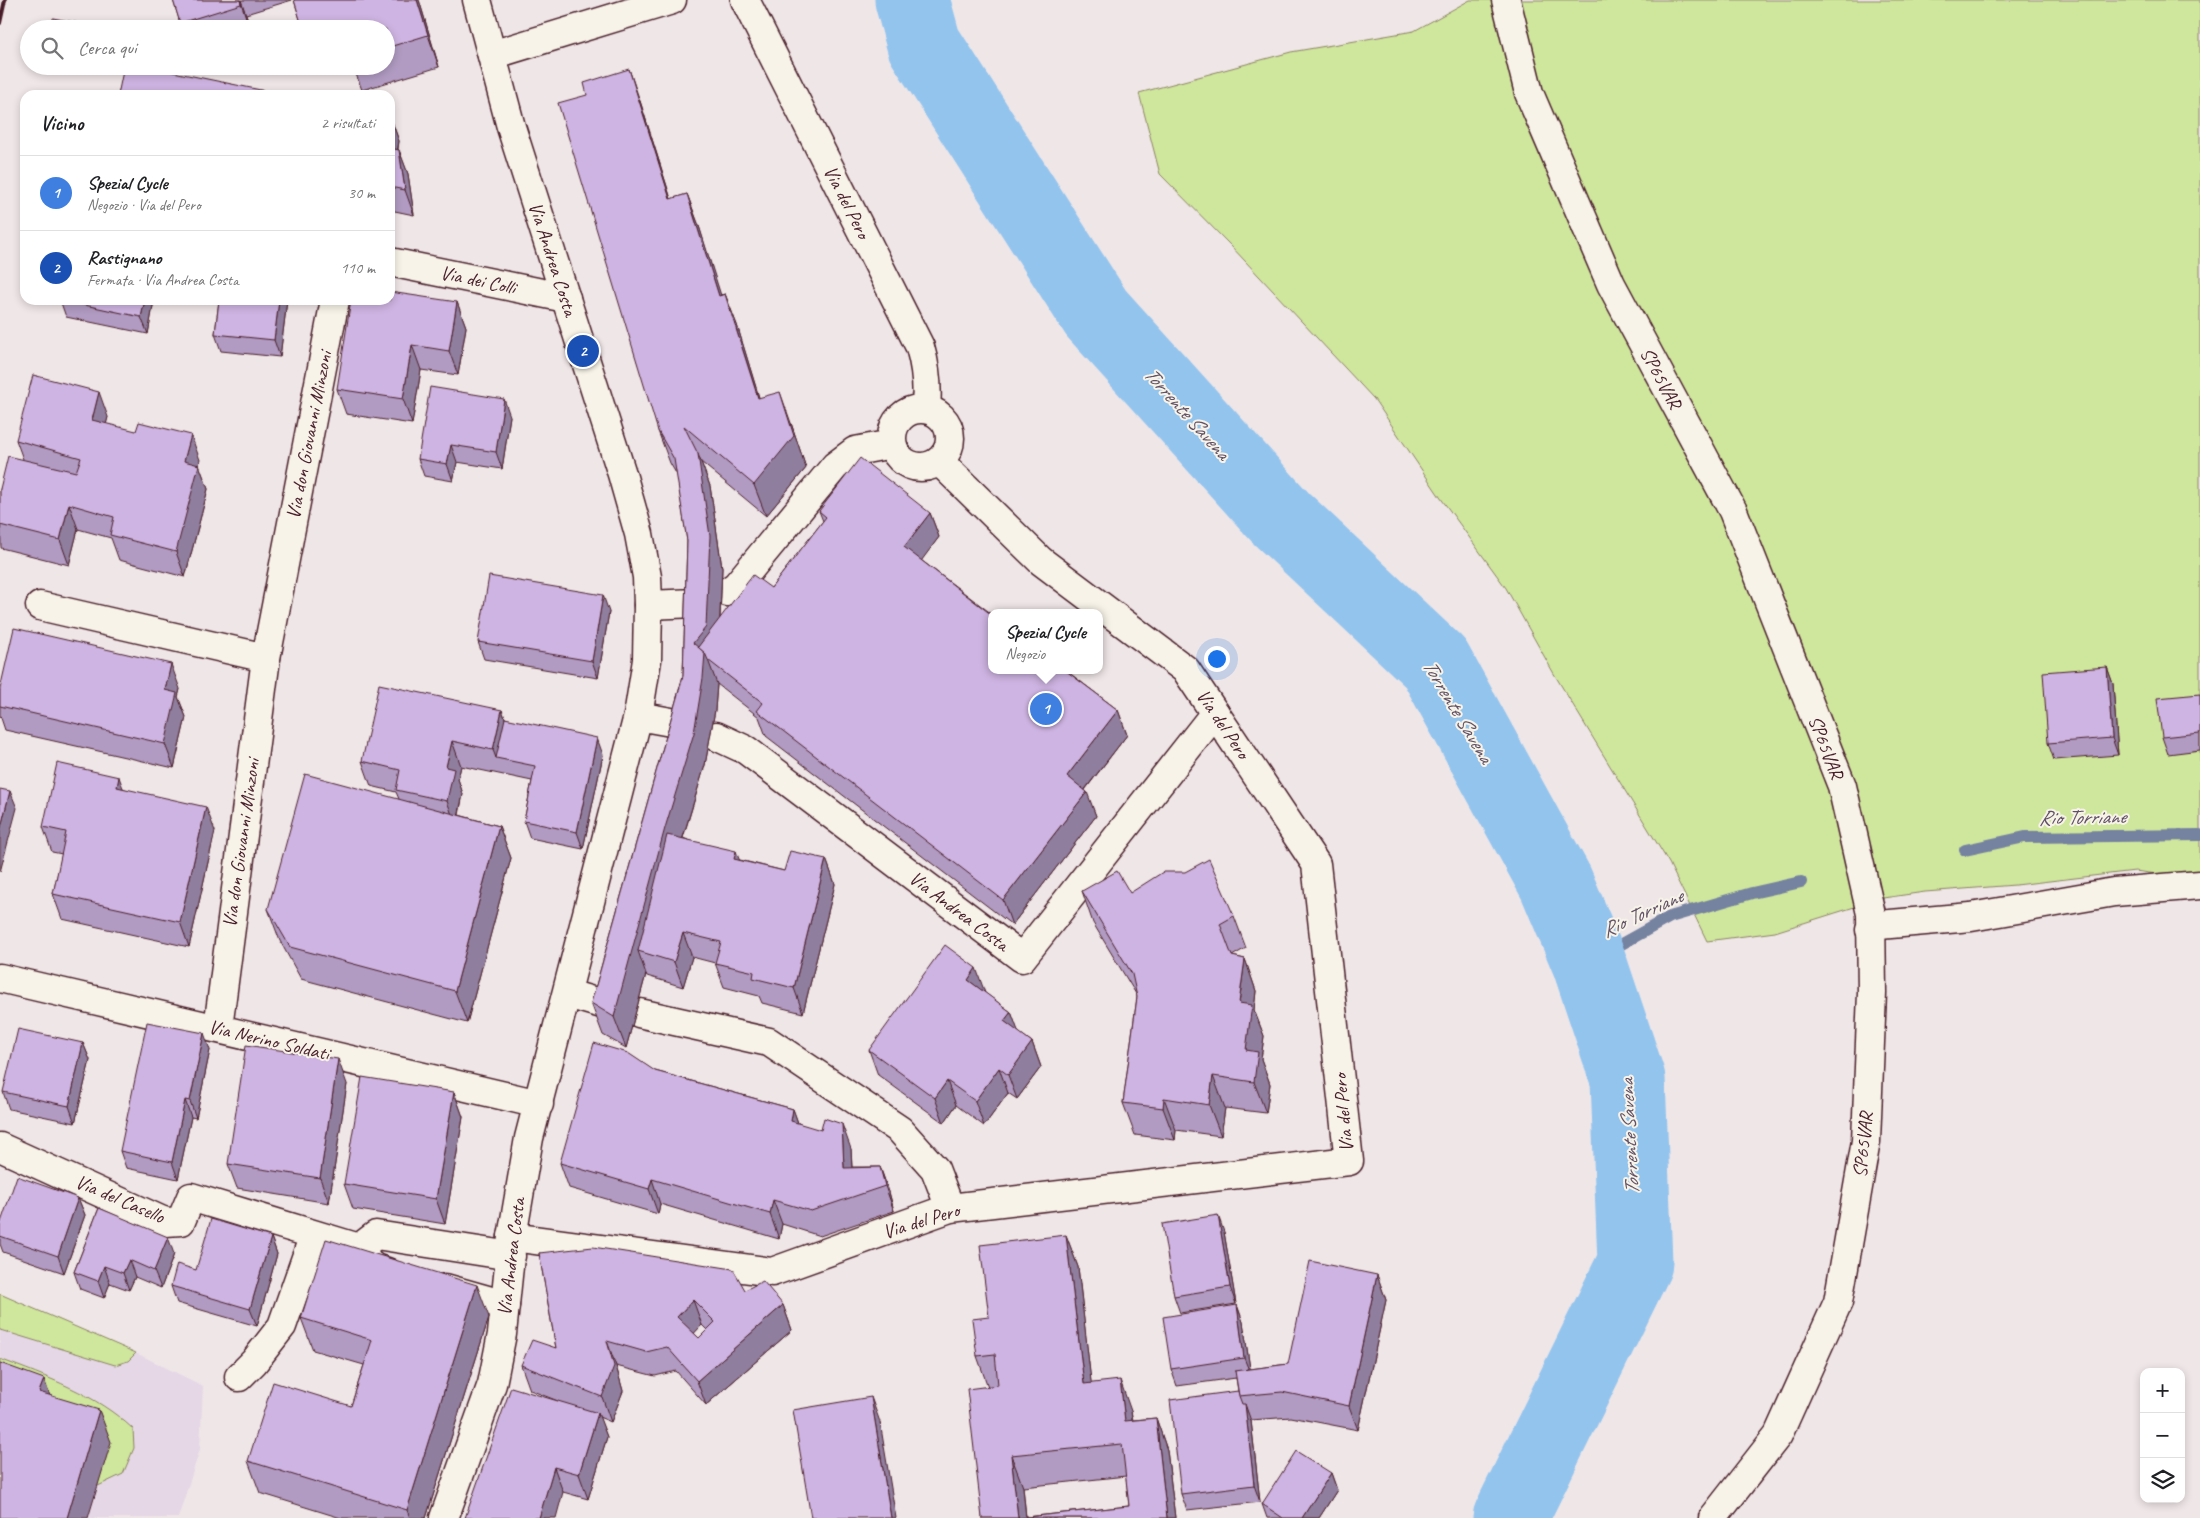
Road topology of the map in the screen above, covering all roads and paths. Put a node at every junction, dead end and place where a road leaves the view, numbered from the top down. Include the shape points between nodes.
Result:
1 (477, 0) edge
2 (672, 0) edge
3 (745, 0) edge
4 (1506, 0) edge
5 (492, 55) junction
6 (395, 263) edge
7 (566, 298) junction
8 (334, 305) edge
9 (926, 410) junction
10 (892, 444) junction
11 (939, 461) junction
12 (727, 592) dead end
13 (696, 603) edge
14 (648, 605) junction
15 (40, 606) dead end
16 (266, 658) junction
17 (1215, 713) junction
18 (638, 716) junction
19 (682, 724) edge
20 (716, 736) dead end
21 (2200, 885) edge
22 (1875, 923) junction
23 (0, 978) edge
24 (568, 994) junction
25 (609, 1006) edge
26 (639, 1013) dead end
27 (218, 1028) junction
28 (539, 1104) junction
29 (0, 1147) edge
30 (950, 1208) junction
31 (314, 1235) junction
32 (512, 1246) junction
33 (359, 1248) junction
34 (505, 1305) junction
35 (240, 1377) dead end
36 (444, 1518) edge
37 (1713, 1518) edge

1 - 5 street, Via Andrea Costa
2 - 5 street
3 - 9 street, Via del Pero via 920,347 928,390
4 - 22 street, SP65VAR via 1529,93 1612,284 1734,512 1842,786
5 - 7 street, Via Andrea Costa via 511,127
6 - 7 street, Via dei Colli
7 - 14 street, Via Andrea Costa via 639,534 647,577
8 - 16 street, Via don Giovanni Minzoni
9 - 10 street via 916,409 900,418 894,426
9 - 11 street via 935,412 948,426 949,445
10 - 11 street via 896,454 911,466 920,467
10 - 12 street via 855,452 835,466 736,586
11 - 17 street, Via del Pero via 1041,561 1186,670
13 - 14 street
14 - 18 street, Via Andrea Costa via 647,660
15 - 16 street
16 - 27 street, Via don Giovanni Minzoni
17 - 20 street, Via Andrea Costa via 1022,958 746,750
17 - 30 street, Via del Pero via 1316,864 1349,1161
18 - 19 street
18 - 24 street, Via Andrea Costa
21 - 22 street via 2114,892 1971,917
22 - 37 street, SP65VAR via 1866,1141 1838,1302 1778,1435
23 - 27 street, Via Nerino Soldati
24 - 25 street
24 - 28 street, Via Andrea Costa
26 - 30 street via 769,1042 900,1130 935,1168
27 - 28 street, Via Nerino Soldati
28 - 32 street, Via Andrea Costa via 527,1146
29 - 31 street, Via del Casello via 165,1222 181,1221 191,1197
30 - 32 street, Via del Pero via 772,1272
31 - 33 street, Via del Casello
31 - 35 street via 282,1326
32 - 33 street via 376,1234
32 - 34 street, Via Andrea Costa
33 - 34 street via 372,1267
34 - 36 street, Via Andrea Costa via 492,1384

